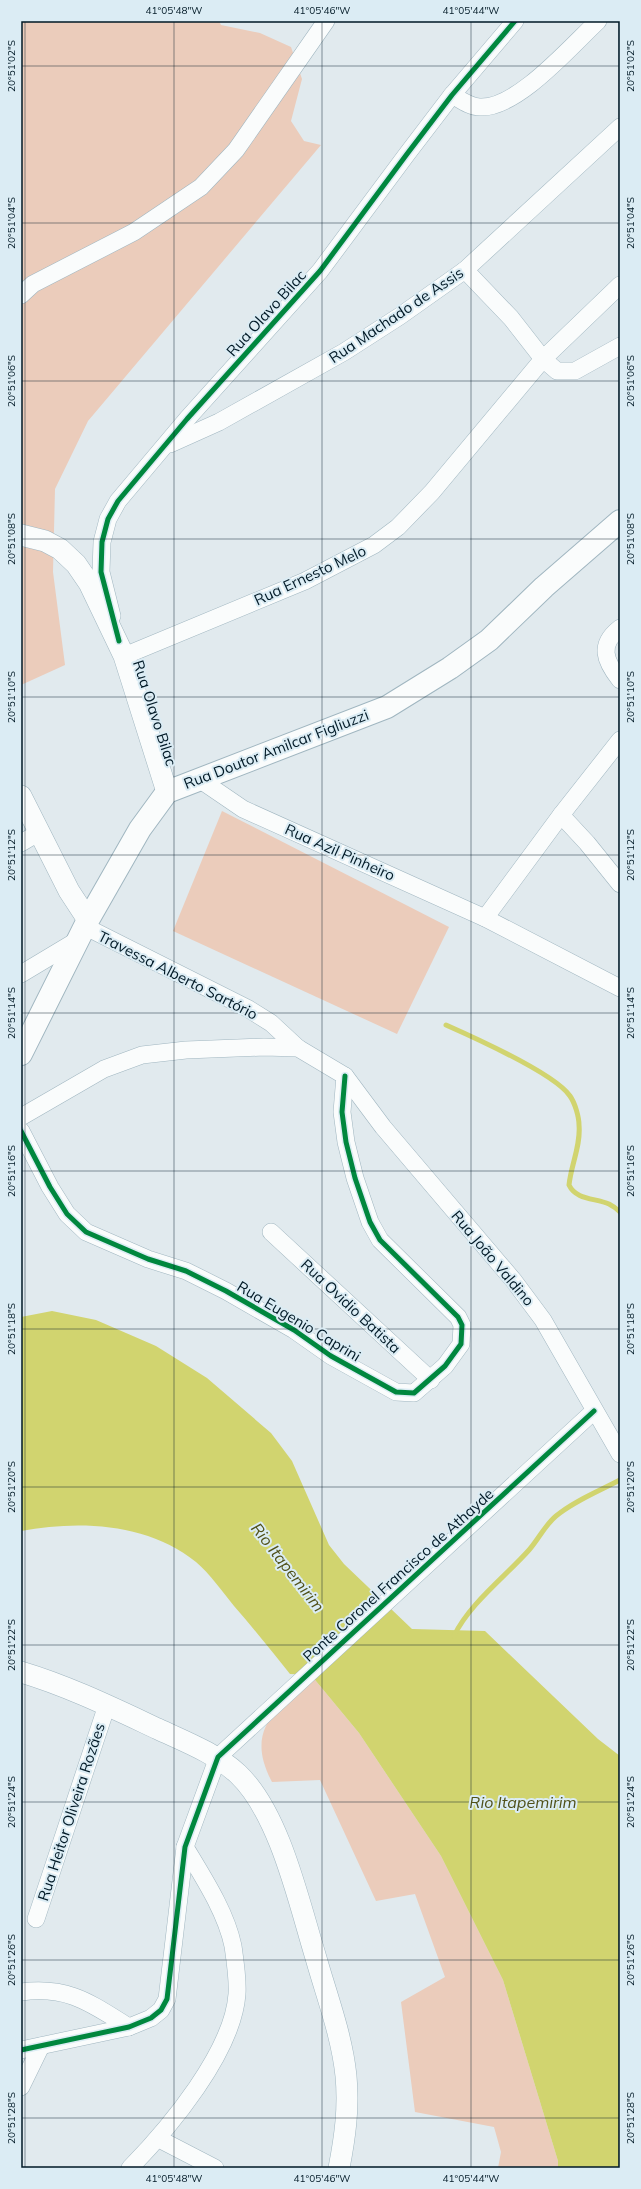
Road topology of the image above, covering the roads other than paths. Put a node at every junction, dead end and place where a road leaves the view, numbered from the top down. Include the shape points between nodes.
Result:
1 (326, 21) edge
2 (515, 21) edge
3 (598, 21) edge
4 (452, 95) junction
5 (620, 127) edge
6 (464, 270) junction
7 (620, 285) edge
8 (21, 295) edge
9 (620, 346) edge
10 (543, 359) junction
11 (163, 448) junction
12 (620, 521) edge
13 (21, 535) edge
14 (620, 628) edge
15 (122, 649) junction
16 (620, 680) edge
17 (620, 740) edge
18 (199, 779) junction
19 (167, 792) junction
20 (21, 796) edge
21 (561, 815) junction
22 (29, 838) edge
23 (620, 884) edge
24 (485, 918) junction
25 (83, 929) junction
26 (21, 974) edge
27 (620, 988) edge
28 (298, 1048) junction
29 (21, 1054) edge
30 (345, 1076) junction
31 (21, 1117) edge
32 (21, 1131) edge
33 (271, 1232) dead end
34 (431, 1380) junction
35 (594, 1411) junction
36 (620, 1454) edge
37 (21, 1672) edge
38 (106, 1705) junction
39 (218, 1757) junction
40 (185, 1848) junction
41 (36, 1919) dead end
42 (21, 1992) edge
43 (129, 2027) junction
44 (41, 2046) junction
45 (21, 2050) edge
46 (21, 2087) edge
47 (159, 2138) junction
48 (130, 2168) edge
49 (215, 2168) edge
50 (339, 2168) edge

1 - 8 street via 236,150 201,187 134,232 33,284
2 - 4 street, Rua Olavo Bilac
3 - 4 street via 518,95 501,104 480,107 470,105
4 - 11 street, Rua Olavo Bilac via 320,271
5 - 6 street, Rua Machado de Assis
6 - 10 street via 511,318
6 - 11 street, Rua Machado de Assis via 344,352 219,422
7 - 10 street, Rua Ernesto Melo
9 - 10 street via 575,371 557,371
10 - 15 street, Rua Ernesto Melo via 432,492 398,527 374,545 305,581
11 - 15 street, Rua Olavo Bilac via 118,501 108,519 102,542 101,572
12 - 18 main road, Rua Doutor Amilcar Figliuzzi via 489,640 387,707
13 - 15 street, Rua Olavo Bilac via 60,549 76,564
14 - 16 street via 607,642 605,650 606,658
15 - 19 street, Rua Olavo Bilac
17 - 21 street
18 - 19 main road, Rua Doutor Amilcar Figliuzzi
18 - 24 street, Rua Azil Pinheiro via 243,809
19 - 25 main road, Rua Doutor Amilcar Figliuzzi via 140,828
20 - 22 street
21 - 23 street
21 - 24 street
22 - 25 street via 69,891
24 - 27 street, Rua Azil Pinheiro
25 - 26 street
25 - 28 street, Travessa Alberto Sartório via 247,1008 271,1024
25 - 29 main road, Rua Doutor Amilcar Figliuzzi
28 - 30 street, Travessa Alberto Sartório
28 - 31 street via 186,1050 142,1055 104,1069
30 - 34 street, Rua Eugenio Caprini via 342,1112 355,1178 370,1222 380,1240 458,1317 462,1325 461,1344
30 - 35 street, Rua João Valdino via 383,1127 514,1281 543,1320 570,1363
32 - 34 street, Rua Eugenio Caprini via 67,1214 86,1232 148,1259 186,1271 226,1291 396,1392 414,1393
33 - 34 street, Rua Ovidio Batista
35 - 36 street, Rua João Valdino
35 - 39 street, Ponte Coronel Francisco de Athayde
37 - 38 street
38 - 39 street
38 - 41 street, Rua Heitor Oliveira Rozães
39 - 40 street
39 - 50 street via 240,1776 260,1803 275,1832 288,1865 340,2039 346,2077 347,2124
40 - 43 street via 167,1999 161,2010 151,2018
40 - 47 street via 216,1898 233,1945 237,1994 229,2027 209,2069
42 - 43 street via 34,1990 84,1998
43 - 44 street
44 - 45 street
44 - 46 street
47 - 48 street
47 - 49 street

